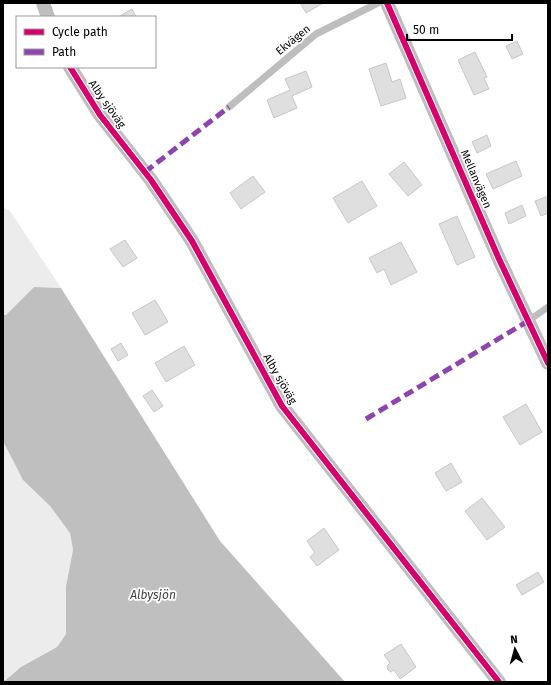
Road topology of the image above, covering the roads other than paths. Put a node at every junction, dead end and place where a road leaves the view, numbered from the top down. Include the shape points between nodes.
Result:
1 (43, 3) edge
2 (378, 3) edge
3 (387, 3) edge
4 (48, 16) edge
5 (71, 68) edge
6 (229, 107) dead end
7 (548, 307) edge
8 (528, 320) junction
9 (548, 363) edge
10 (499, 682) edge

1 - 4 street
2 - 6 lane, Ekvägen via 316,34
3 - 8 street, Mellanvägen
5 - 10 street, Alby sjöväg via 100,115 151,180 192,241 282,406
7 - 8 lane
8 - 9 street, Mellanvägen

